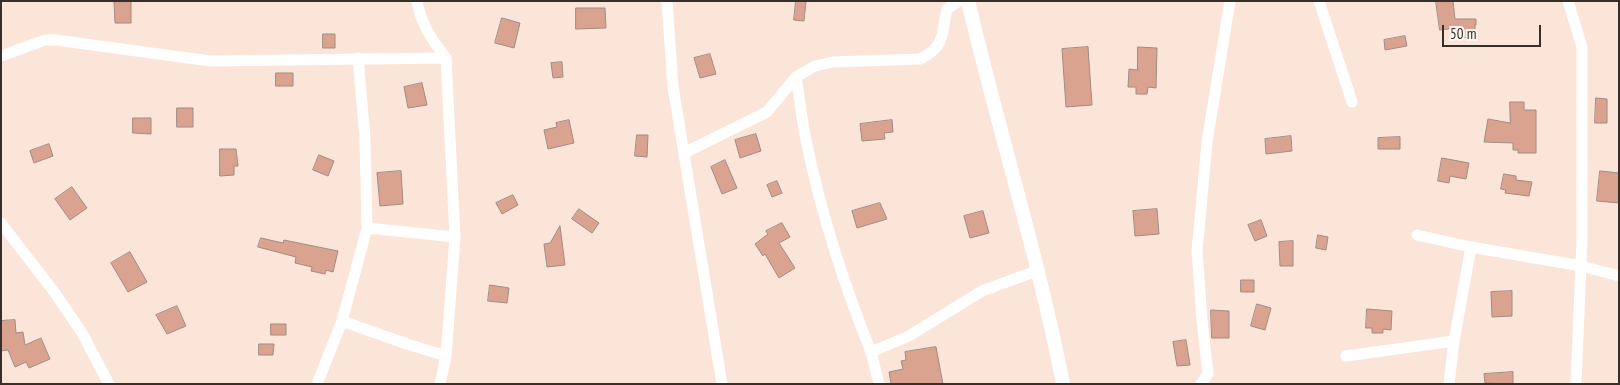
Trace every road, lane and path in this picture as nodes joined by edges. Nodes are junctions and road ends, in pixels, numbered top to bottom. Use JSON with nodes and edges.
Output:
{"nodes":[{"id":1,"x":417,"y":1,"type":"edge"},
{"id":2,"x":667,"y":1,"type":"edge"},
{"id":3,"x":959,"y":1,"type":"edge"},
{"id":4,"x":968,"y":1,"type":"edge"},
{"id":5,"x":1230,"y":1,"type":"edge"},
{"id":6,"x":1319,"y":1,"type":"edge"},
{"id":7,"x":1568,"y":1,"type":"edge"},
{"id":8,"x":1,"y":56,"type":"edge"},
{"id":9,"x":358,"y":58,"type":"junction"},
{"id":10,"x":446,"y":58,"type":"junction"},
{"id":11,"x":796,"y":77,"type":"junction"},
{"id":12,"x":1352,"y":102,"type":"dead end"},
{"id":13,"x":684,"y":153,"type":"junction"},
{"id":14,"x":1,"y":223,"type":"edge"},
{"id":15,"x":367,"y":228,"type":"junction"},
{"id":16,"x":1418,"y":235,"type":"dead end"},
{"id":17,"x":455,"y":237,"type":"junction"},
{"id":18,"x":1471,"y":247,"type":"junction"},
{"id":19,"x":1581,"y":266,"type":"junction"},
{"id":20,"x":1039,"y":270,"type":"junction"},
{"id":21,"x":1619,"y":276,"type":"edge"},
{"id":22,"x":342,"y":322,"type":"junction"},
{"id":23,"x":1454,"y":341,"type":"junction"},
{"id":24,"x":871,"y":352,"type":"junction"},
{"id":25,"x":446,"y":356,"type":"junction"},
{"id":26,"x":1346,"y":356,"type":"dead end"},
{"id":27,"x":109,"y":384,"type":"edge"},
{"id":28,"x":318,"y":384,"type":"edge"},
{"id":29,"x":440,"y":384,"type":"edge"},
{"id":30,"x":722,"y":384,"type":"edge"},
{"id":31,"x":880,"y":384,"type":"edge"},
{"id":32,"x":1064,"y":384,"type":"edge"},
{"id":33,"x":1201,"y":384,"type":"edge"},
{"id":34,"x":1449,"y":384,"type":"edge"},
{"id":35,"x":1576,"y":384,"type":"edge"}],
"edges":[{"from":1,"to":10,"type":"street"},
{"from":2,"to":13,"type":"street"},
{"from":3,"to":11,"type":"street"},
{"from":4,"to":20,"type":"street"},
{"from":5,"to":33,"type":"street"},
{"from":6,"to":12,"type":"street"},
{"from":7,"to":19,"type":"street"},
{"from":8,"to":9,"type":"street"},
{"from":9,"to":10,"type":"street"},
{"from":9,"to":15,"type":"street"},
{"from":10,"to":17,"type":"street"},
{"from":11,"to":13,"type":"street"},
{"from":11,"to":24,"type":"street"},
{"from":13,"to":30,"type":"street"},
{"from":14,"to":27,"type":"street"},
{"from":15,"to":17,"type":"street"},
{"from":15,"to":22,"type":"street"},
{"from":16,"to":18,"type":"street"},
{"from":17,"to":25,"type":"street"},
{"from":18,"to":19,"type":"street"},
{"from":18,"to":23,"type":"street"},
{"from":19,"to":21,"type":"street"},
{"from":19,"to":35,"type":"street"},
{"from":20,"to":24,"type":"street"},
{"from":20,"to":32,"type":"street"},
{"from":22,"to":25,"type":"street"},
{"from":22,"to":28,"type":"street"},
{"from":23,"to":26,"type":"street"},
{"from":23,"to":34,"type":"street"},
{"from":24,"to":31,"type":"street"},
{"from":25,"to":29,"type":"street"}]}
